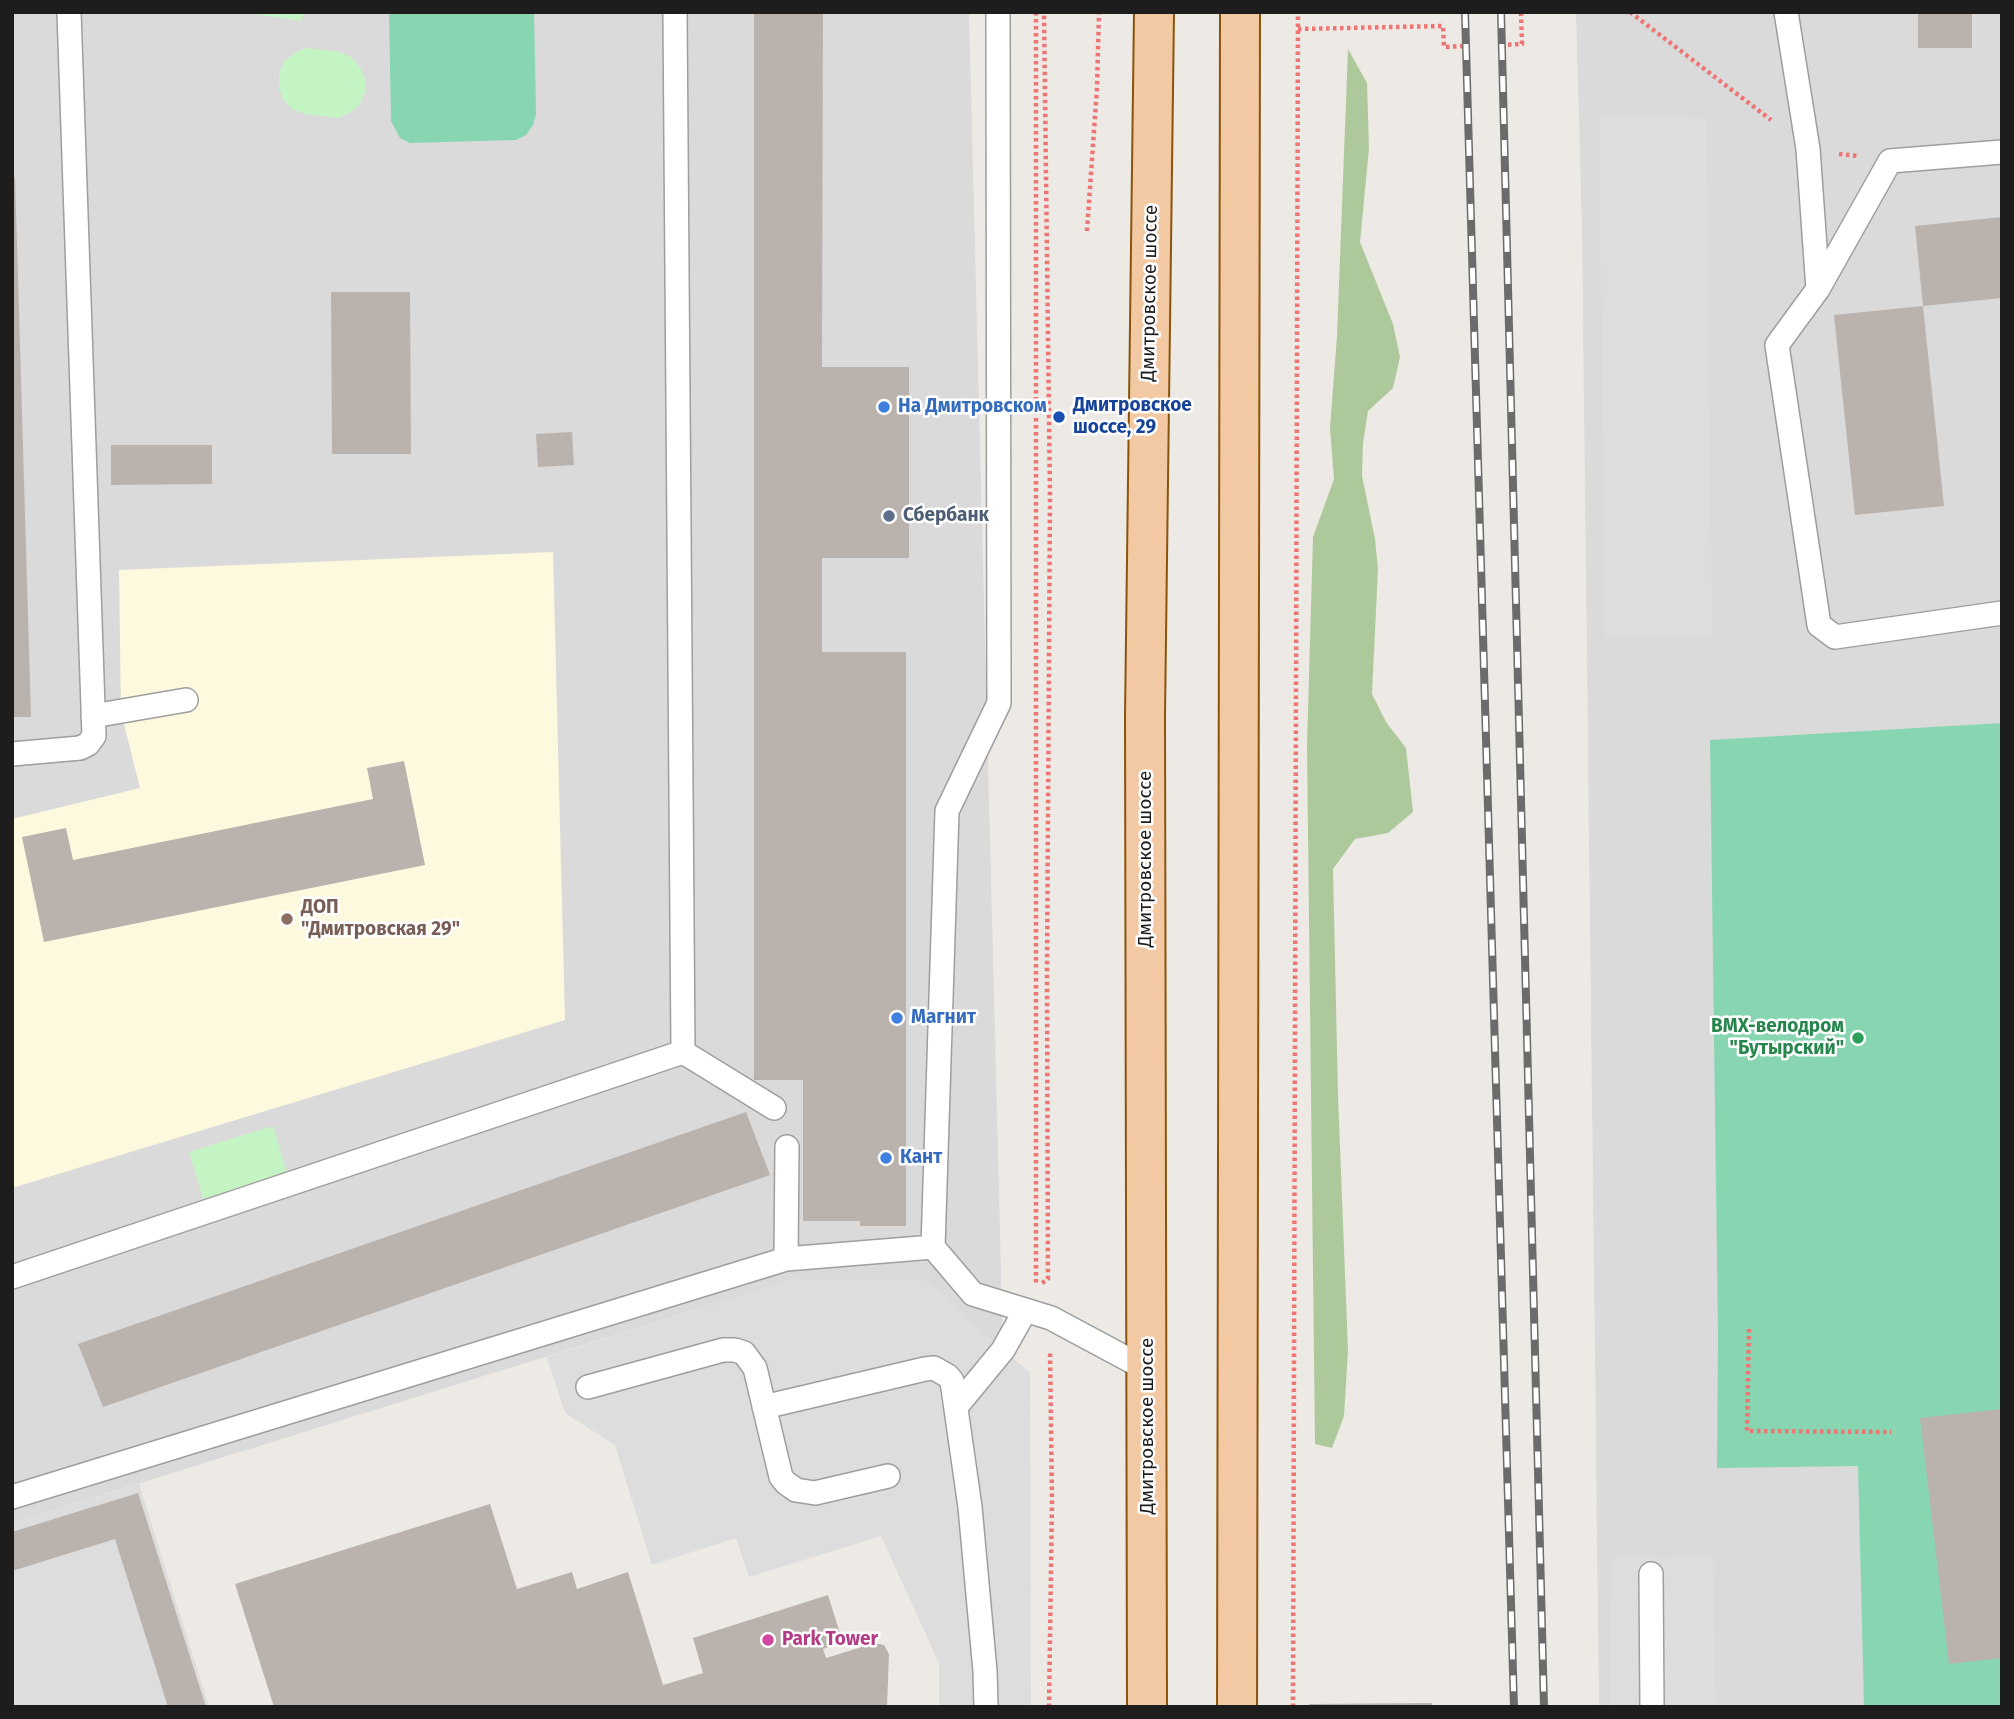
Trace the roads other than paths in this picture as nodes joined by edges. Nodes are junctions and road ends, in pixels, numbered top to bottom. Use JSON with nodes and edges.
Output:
{"nodes":[{"id":1,"x":69,"y":12,"type":"edge"},
{"id":2,"x":675,"y":12,"type":"edge"},
{"id":3,"x":998,"y":12,"type":"edge"},
{"id":4,"x":1154,"y":12,"type":"edge"},
{"id":5,"x":1240,"y":12,"type":"edge"},
{"id":6,"x":1786,"y":12,"type":"edge"},
{"id":7,"x":2002,"y":152,"type":"edge"},
{"id":8,"x":1818,"y":289,"type":"junction"},
{"id":9,"x":2002,"y":612,"type":"edge"},
{"id":10,"x":186,"y":700,"type":"dead end"},
{"id":11,"x":93,"y":716,"type":"junction"},
{"id":12,"x":12,"y":754,"type":"edge"},
{"id":13,"x":683,"y":1052,"type":"junction"},
{"id":14,"x":774,"y":1108,"type":"dead end"},
{"id":15,"x":787,"y":1147,"type":"dead end"},
{"id":16,"x":933,"y":1247,"type":"junction"},
{"id":17,"x":786,"y":1259,"type":"junction"},
{"id":18,"x":12,"y":1277,"type":"edge"},
{"id":19,"x":1025,"y":1311,"type":"junction"},
{"id":20,"x":1148,"y":1370,"type":"junction"},
{"id":21,"x":588,"y":1387,"type":"dead end"},
{"id":22,"x":764,"y":1407,"type":"junction"},
{"id":23,"x":956,"y":1407,"type":"junction"},
{"id":24,"x":888,"y":1476,"type":"dead end"},
{"id":25,"x":12,"y":1497,"type":"edge"},
{"id":26,"x":1651,"y":1574,"type":"dead end"},
{"id":27,"x":986,"y":1707,"type":"edge"},
{"id":28,"x":1147,"y":1707,"type":"edge"},
{"id":29,"x":1237,"y":1707,"type":"edge"},
{"id":30,"x":1652,"y":1707,"type":"edge"}],
"edges":[{"from":1,"to":11,"type":"lane"},
{"from":2,"to":13,"type":"lane"},
{"from":3,"to":16,"type":"lane"},
{"from":4,"to":20,"type":"main road","name":"Дмитровское шоссе"},
{"from":5,"to":29,"type":"main road"},
{"from":6,"to":8,"type":"lane"},
{"from":7,"to":8,"type":"lane"},
{"from":8,"to":9,"type":"lane"},
{"from":10,"to":11,"type":"lane"},
{"from":11,"to":12,"type":"lane"},
{"from":13,"to":14,"type":"lane"},
{"from":13,"to":18,"type":"lane"},
{"from":15,"to":17,"type":"lane"},
{"from":16,"to":17,"type":"lane"},
{"from":16,"to":19,"type":"lane"},
{"from":17,"to":25,"type":"lane"},
{"from":19,"to":20,"type":"lane"},
{"from":19,"to":23,"type":"lane"},
{"from":20,"to":28,"type":"main road","name":"Дмитровское шоссе"},
{"from":21,"to":22,"type":"lane"},
{"from":22,"to":23,"type":"lane"},
{"from":22,"to":24,"type":"lane"},
{"from":23,"to":27,"type":"lane"},
{"from":26,"to":30,"type":"lane"}]}
